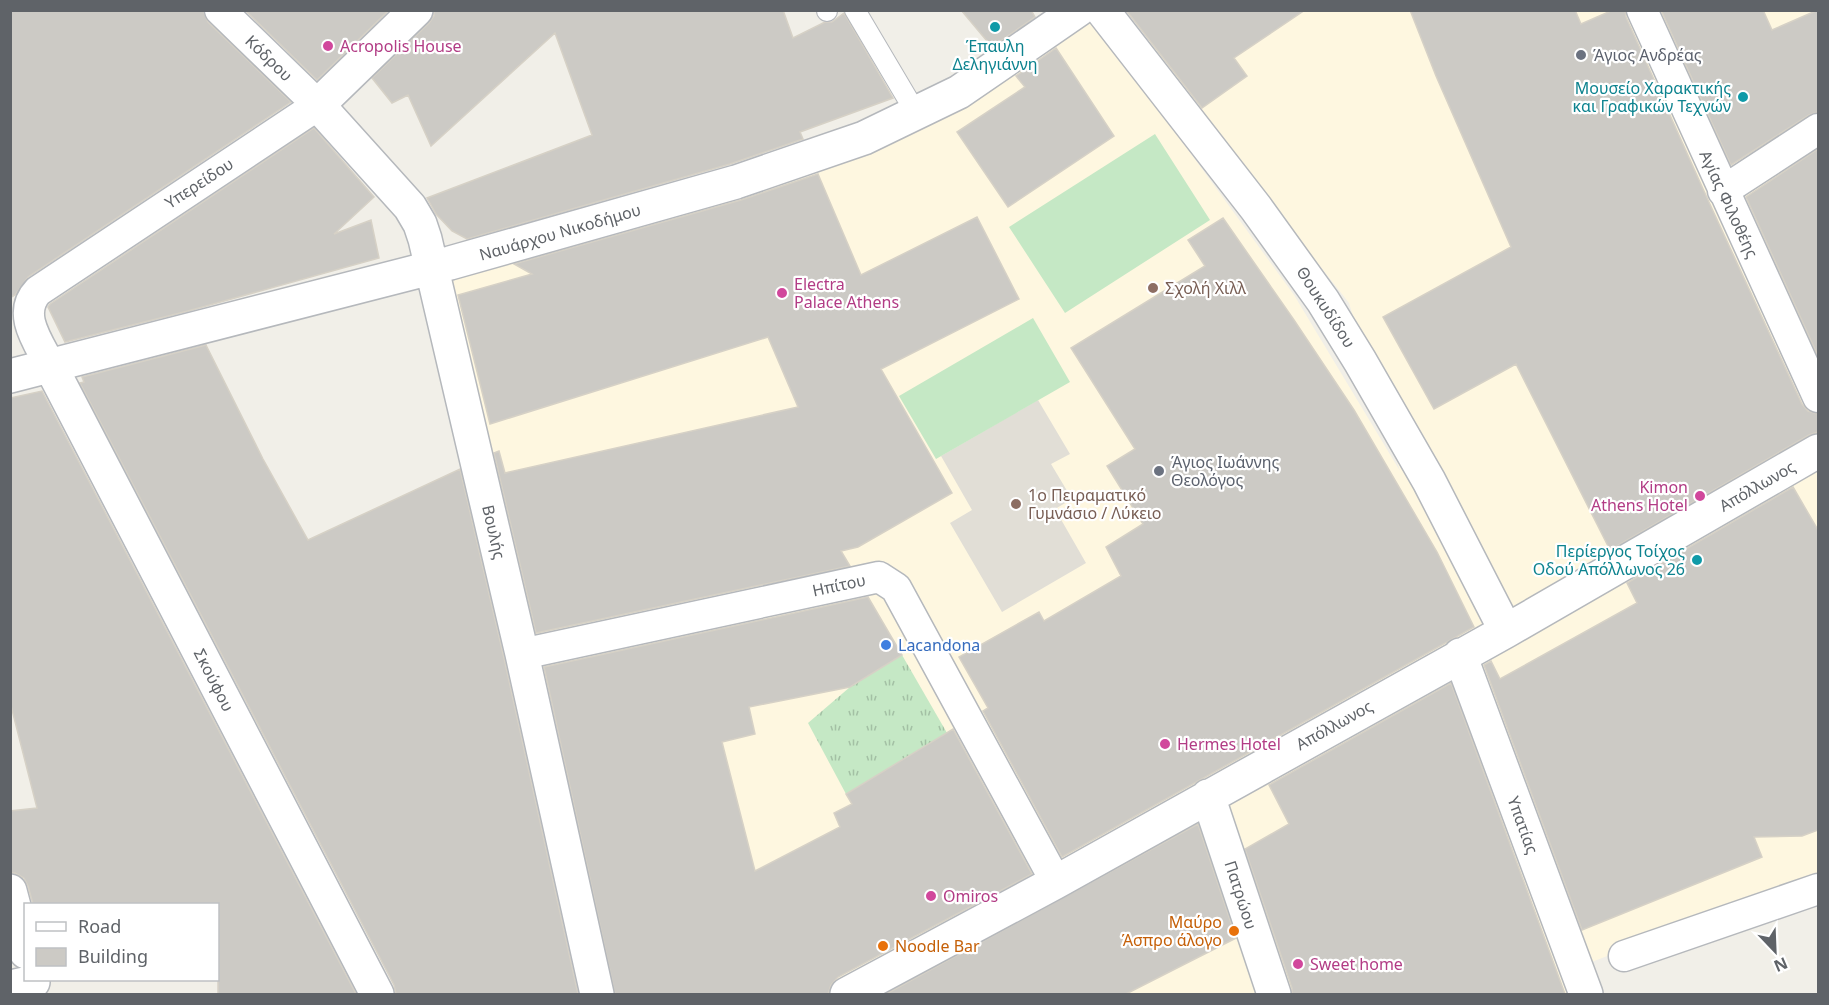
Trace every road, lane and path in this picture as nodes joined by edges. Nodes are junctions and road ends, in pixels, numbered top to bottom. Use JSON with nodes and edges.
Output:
{"nodes":[{"id":1,"x":219,"y":10,"type":"edge"},
{"id":2,"x":416,"y":10,"type":"edge"},
{"id":3,"x":855,"y":10,"type":"edge"},
{"id":4,"x":1078,"y":10,"type":"edge"},
{"id":5,"x":1102,"y":10,"type":"edge"},
{"id":6,"x":1642,"y":10,"type":"edge"},
{"id":7,"x":318,"y":105,"type":"junction"},
{"id":8,"x":916,"y":113,"type":"junction"},
{"id":9,"x":1818,"y":129,"type":"edge"},
{"id":10,"x":1723,"y":191,"type":"junction"},
{"id":11,"x":432,"y":267,"type":"junction"},
{"id":12,"x":51,"y":367,"type":"junction"},
{"id":13,"x":10,"y":376,"type":"edge"},
{"id":14,"x":1818,"y":397,"type":"edge"},
{"id":15,"x":1818,"y":451,"type":"edge"},
{"id":16,"x":1506,"y":631,"type":"junction"},
{"id":17,"x":522,"y":654,"type":"junction"},
{"id":18,"x":1460,"y":656,"type":"junction"},
{"id":19,"x":1208,"y":796,"type":"junction"},
{"id":20,"x":1056,"y":882,"type":"junction"},
{"id":21,"x":1818,"y":889,"type":"edge"},
{"id":22,"x":10,"y":891,"type":"edge"},
{"id":23,"x":1624,"y":956,"type":"dead end"},
{"id":24,"x":24,"y":963,"type":"edge"},
{"id":25,"x":377,"y":994,"type":"edge"},
{"id":26,"x":597,"y":994,"type":"edge"},
{"id":27,"x":852,"y":994,"type":"edge"},
{"id":28,"x":1274,"y":994,"type":"edge"},
{"id":29,"x":1586,"y":994,"type":"edge"}],
"edges":[{"from":1,"to":7,"type":"street","name":"Κόδρου"},
{"from":2,"to":7,"type":"street","name":"Υπερείδου"},
{"from":3,"to":8,"type":"lane"},
{"from":4,"to":8,"type":"street","name":"Ναυάρχου Νικοδήμου"},
{"from":5,"to":16,"type":"street","name":"Θουκυδίδου"},
{"from":6,"to":10,"type":"street","name":"Αγίας Φιλοθέης"},
{"from":7,"to":11,"type":"street","name":"Βουλής"},
{"from":7,"to":12,"type":"street","name":"Υπερείδου"},
{"from":8,"to":11,"type":"street","name":"Ναυάρχου Νικοδήμου"},
{"from":9,"to":10,"type":"street"},
{"from":10,"to":14,"type":"street","name":"Αγίας Φιλοθέης"},
{"from":11,"to":12,"type":"street","name":"Ναυάρχου Νικοδήμου"},
{"from":11,"to":17,"type":"street","name":"Βουλής"},
{"from":12,"to":13,"type":"street","name":"Ναυάρχου Νικοδήμου"},
{"from":12,"to":25,"type":"street","name":"Σκούφου"},
{"from":15,"to":16,"type":"street","name":"Απόλλωνος"},
{"from":16,"to":18,"type":"street","name":"Απόλλωνος"},
{"from":17,"to":20,"type":"street","name":"Ηπίτου"},
{"from":17,"to":26,"type":"street","name":"Βουλής"},
{"from":18,"to":19,"type":"street","name":"Απόλλωνος"},
{"from":18,"to":29,"type":"street","name":"Υπατίας"},
{"from":19,"to":20,"type":"street","name":"Απόλλωνος"},
{"from":19,"to":28,"type":"street","name":"Πατρώου"},
{"from":20,"to":27,"type":"street","name":"Απόλλωνος"},
{"from":21,"to":23,"type":"street"},
{"from":22,"to":24,"type":"street"}]}
